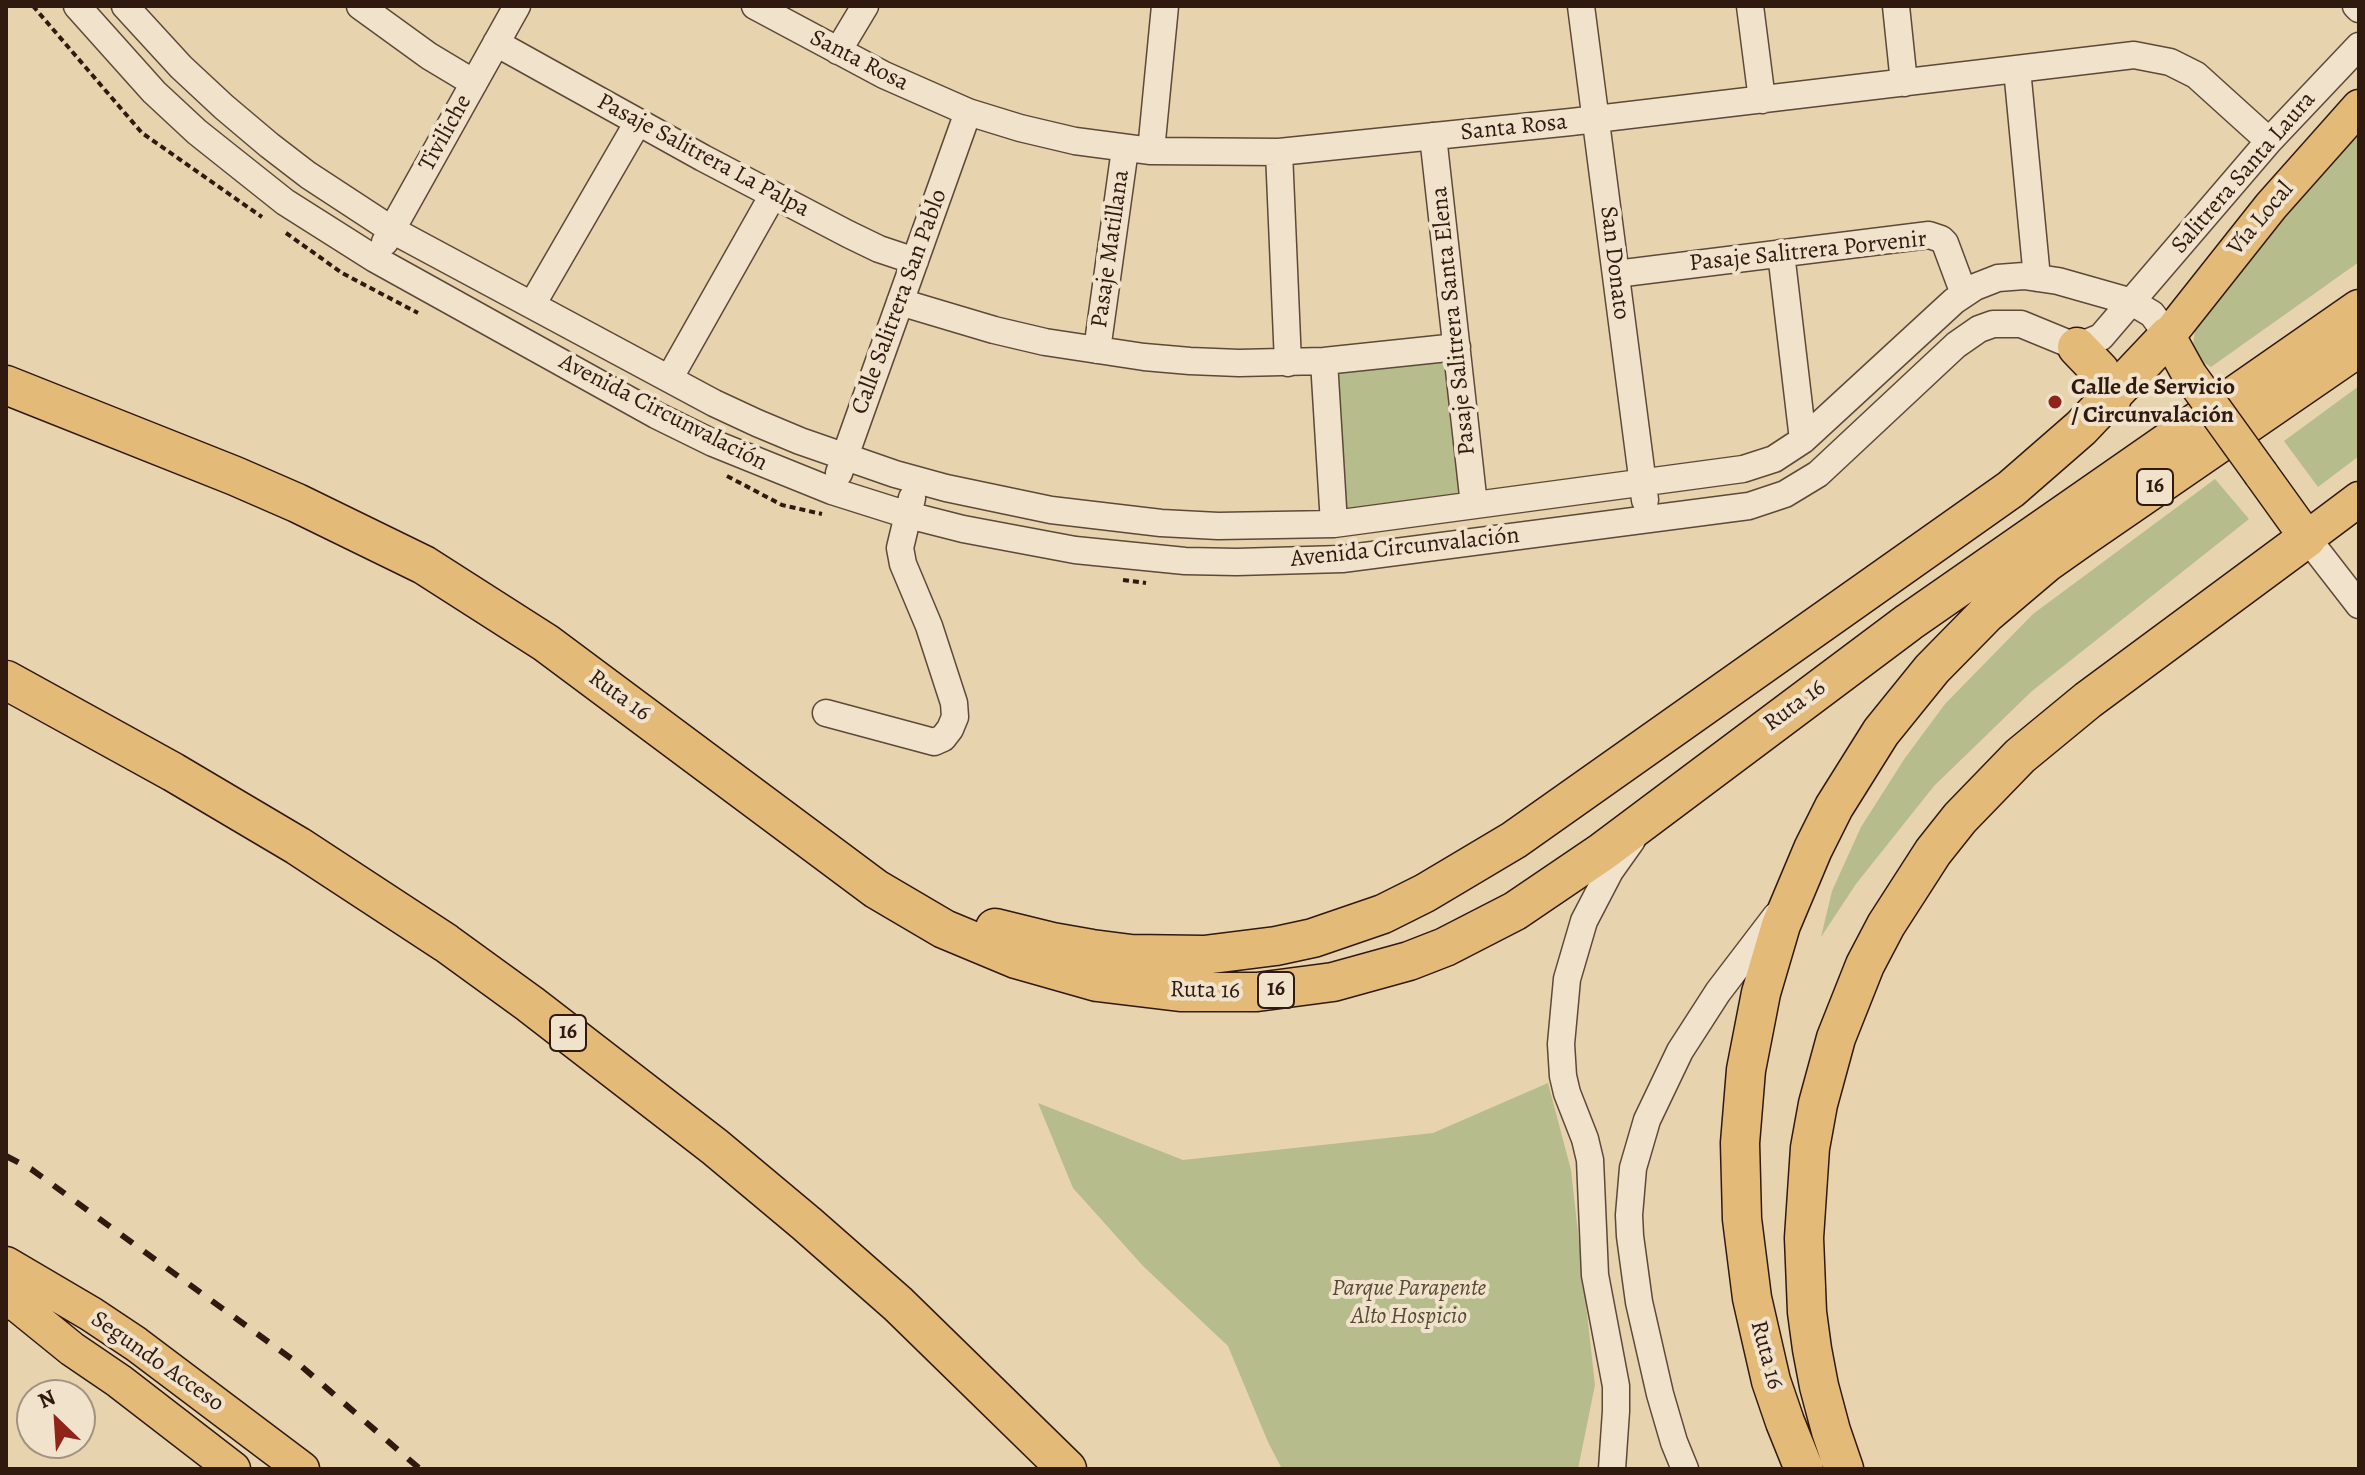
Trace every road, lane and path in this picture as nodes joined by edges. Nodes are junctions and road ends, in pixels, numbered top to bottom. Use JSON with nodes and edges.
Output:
{"nodes":[{"id":1,"x":33,"y":6,"type":"edge"},
{"id":2,"x":77,"y":6,"type":"edge"},
{"id":3,"x":125,"y":6,"type":"edge"},
{"id":4,"x":360,"y":6,"type":"edge"},
{"id":5,"x":517,"y":6,"type":"edge"},
{"id":6,"x":755,"y":6,"type":"edge"},
{"id":7,"x":865,"y":6,"type":"edge"},
{"id":8,"x":1165,"y":6,"type":"edge"},
{"id":9,"x":1581,"y":6,"type":"edge"},
{"id":10,"x":1750,"y":6,"type":"edge"},
{"id":11,"x":1896,"y":6,"type":"edge"},
{"id":12,"x":496,"y":43,"type":"junction"},
{"id":13,"x":2359,"y":46,"type":"edge"},
{"id":14,"x":838,"y":51,"type":"junction"},
{"id":15,"x":2017,"y":69,"type":"junction"},
{"id":16,"x":474,"y":83,"type":"junction"},
{"id":17,"x":1904,"y":83,"type":"junction"},
{"id":18,"x":1762,"y":100,"type":"junction"},
{"id":19,"x":2359,"y":107,"type":"edge"},
{"id":20,"x":968,"y":112,"type":"junction"},
{"id":21,"x":1596,"y":119,"type":"junction"},
{"id":22,"x":638,"y":122,"type":"junction"},
{"id":23,"x":1433,"y":136,"type":"junction"},
{"id":24,"x":2269,"y":141,"type":"junction"},
{"id":25,"x":1125,"y":149,"type":"junction"},
{"id":26,"x":1151,"y":151,"type":"junction"},
{"id":27,"x":1279,"y":152,"type":"junction"},
{"id":28,"x":773,"y":195,"type":"junction"},
{"id":29,"x":267,"y":220,"type":"dead end"},
{"id":30,"x":280,"y":229,"type":"dead end"},
{"id":31,"x":392,"y":230,"type":"junction"},
{"id":32,"x":1781,"y":253,"type":"junction"},
{"id":33,"x":375,"y":259,"type":"junction"},
{"id":34,"x":915,"y":261,"type":"junction"},
{"id":35,"x":1616,"y":274,"type":"junction"},
{"id":36,"x":2037,"y":278,"type":"junction"},
{"id":37,"x":1964,"y":294,"type":"junction"},
{"id":38,"x":900,"y":302,"type":"junction"},
{"id":39,"x":2132,"y":302,"type":"junction"},
{"id":40,"x":532,"y":305,"type":"junction"},
{"id":41,"x":2359,"y":309,"type":"edge"},
{"id":42,"x":425,"y":316,"type":"dead end"},
{"id":43,"x":2168,"y":336,"type":"junction"},
{"id":44,"x":1457,"y":347,"type":"junction"},
{"id":45,"x":2077,"y":347,"type":"junction"},
{"id":46,"x":2359,"y":347,"type":"edge"},
{"id":47,"x":1097,"y":350,"type":"junction"},
{"id":48,"x":1324,"y":361,"type":"junction"},
{"id":49,"x":1288,"y":363,"type":"junction"},
{"id":50,"x":669,"y":379,"type":"junction"},
{"id":51,"x":6,"y":385,"type":"edge"},
{"id":52,"x":2112,"y":398,"type":"junction"},
{"id":53,"x":1803,"y":440,"type":"junction"},
{"id":54,"x":844,"y":457,"type":"junction"},
{"id":55,"x":727,"y":476,"type":"dead end"},
{"id":56,"x":917,"y":480,"type":"junction"},
{"id":57,"x":1643,"y":483,"type":"junction"},
{"id":58,"x":2359,"y":499,"type":"edge"},
{"id":59,"x":830,"y":503,"type":"junction"},
{"id":60,"x":1474,"y":505,"type":"junction"},
{"id":61,"x":908,"y":515,"type":"junction"},
{"id":62,"x":1647,"y":519,"type":"junction"},
{"id":63,"x":1334,"y":524,"type":"junction"},
{"id":64,"x":2307,"y":538,"type":"junction"},
{"id":65,"x":1120,"y":580,"type":"dead end"},
{"id":66,"x":1151,"y":583,"type":"dead end"},
{"id":67,"x":2359,"y":605,"type":"edge"},
{"id":68,"x":6,"y":680,"type":"edge"},
{"id":69,"x":826,"y":713,"type":"dead end"},
{"id":70,"x":1682,"y":791,"type":"junction"},
{"id":71,"x":844,"y":866,"type":"junction"},
{"id":72,"x":1794,"y":892,"type":"junction"},
{"id":73,"x":6,"y":1264,"type":"edge"},
{"id":74,"x":6,"y":1299,"type":"edge"},
{"id":75,"x":233,"y":1469,"type":"edge"},
{"id":76,"x":302,"y":1469,"type":"edge"},
{"id":77,"x":1067,"y":1469,"type":"edge"},
{"id":78,"x":1612,"y":1469,"type":"edge"},
{"id":79,"x":1685,"y":1469,"type":"edge"},
{"id":80,"x":1804,"y":1469,"type":"edge"},
{"id":81,"x":1844,"y":1469,"type":"edge"}],
"edges":[{"from":1,"to":29,"type":"path"},
{"from":2,"to":33,"type":"street","name":"Avenida Circunvalación"},
{"from":3,"to":31,"type":"street","name":"Avenida Circunvalación"},
{"from":4,"to":16,"type":"street"},
{"from":5,"to":12,"type":"street","name":"Tiviliche"},
{"from":6,"to":14,"type":"street","name":"Santa Rosa"},
{"from":7,"to":14,"type":"street"},
{"from":8,"to":26,"type":"street","name":"Pasaje Matillana"},
{"from":9,"to":21,"type":"street","name":"San Donato"},
{"from":10,"to":18,"type":"street"},
{"from":11,"to":17,"type":"street"},
{"from":12,"to":16,"type":"street","name":"Tiviliche"},
{"from":12,"to":22,"type":"street","name":"Pasaje Salitrera La Palpa"},
{"from":13,"to":24,"type":"street","name":"Salitrera Santa Laura"},
{"from":14,"to":20,"type":"street","name":"Santa Rosa"},
{"from":15,"to":17,"type":"street","name":"Santa Rosa"},
{"from":15,"to":24,"type":"street","name":"Santa Rosa"},
{"from":15,"to":36,"type":"street"},
{"from":16,"to":31,"type":"street","name":"Tiviliche"},
{"from":17,"to":18,"type":"street","name":"Santa Rosa"},
{"from":18,"to":21,"type":"street","name":"Santa Rosa"},
{"from":19,"to":43,"type":"main road","name":"Vía Local"},
{"from":20,"to":25,"type":"street","name":"Santa Rosa"},
{"from":20,"to":34,"type":"street","name":"Calle Salitrera San Pablo"},
{"from":21,"to":23,"type":"street","name":"Santa Rosa"},
{"from":21,"to":35,"type":"street","name":"San Donato"},
{"from":22,"to":28,"type":"street","name":"Pasaje Salitrera La Palpa"},
{"from":22,"to":40,"type":"street"},
{"from":23,"to":27,"type":"street","name":"Santa Rosa"},
{"from":23,"to":44,"type":"street","name":"Pasaje Salitrera Santa Elena"},
{"from":24,"to":39,"type":"street","name":"Salitrera Santa Laura"},
{"from":25,"to":26,"type":"street","name":"Santa Rosa"},
{"from":25,"to":47,"type":"street","name":"Pasaje Matillana"},
{"from":26,"to":27,"type":"street","name":"Santa Rosa"},
{"from":27,"to":49,"type":"street"},
{"from":28,"to":34,"type":"street","name":"Pasaje Salitrera La Palpa"},
{"from":28,"to":50,"type":"street"},
{"from":30,"to":42,"type":"path"},
{"from":31,"to":33,"type":"street","name":"Tiviliche"},
{"from":31,"to":40,"type":"street","name":"Avenida Circunvalación"},
{"from":32,"to":35,"type":"street","name":"Pasaje Salitrera Porvenir"},
{"from":32,"to":37,"type":"street","name":"Pasaje Salitrera Porvenir"},
{"from":32,"to":53,"type":"street"},
{"from":33,"to":59,"type":"street","name":"Avenida Circunvalación"},
{"from":34,"to":38,"type":"street","name":"Calle Salitrera San Pablo"},
{"from":35,"to":57,"type":"street","name":"San Donato"},
{"from":36,"to":37,"type":"street","name":"Avenida Circunvalación"},
{"from":36,"to":39,"type":"street","name":"Avenida Circunvalación"},
{"from":37,"to":53,"type":"street","name":"Avenida Circunvalación"},
{"from":38,"to":47,"type":"street"},
{"from":38,"to":54,"type":"street","name":"Calle Salitrera San Pablo"},
{"from":39,"to":43,"type":"street","name":"Avenida Circunvalación"},
{"from":39,"to":45,"type":"street"},
{"from":40,"to":50,"type":"street","name":"Avenida Circunvalación"},
{"from":41,"to":70,"type":"highway","name":"Ruta 16","number":"16"},
{"from":43,"to":52,"type":"highway"},
{"from":43,"to":64,"type":"main road","bridge":true},
{"from":44,"to":48,"type":"street"},
{"from":44,"to":60,"type":"street","name":"Pasaje Salitrera Santa Elena"},
{"from":45,"to":52,"type":"highway"},
{"from":45,"to":62,"type":"street","name":"Avenida Circunvalación"},
{"from":46,"to":72,"type":"highway","name":"Ruta 16","number":"16"},
{"from":47,"to":49,"type":"street"},
{"from":48,"to":49,"type":"street"},
{"from":48,"to":63,"type":"street"},
{"from":50,"to":54,"type":"street","name":"Avenida Circunvalación"},
{"from":51,"to":71,"type":"highway","name":"Ruta 16","number":"16"},
{"from":52,"to":71,"type":"highway"},
{"from":53,"to":57,"type":"street","name":"Avenida Circunvalación"},
{"from":54,"to":56,"type":"street","name":"Avenida Circunvalación"},
{"from":54,"to":59,"type":"street","name":"Calle Salitrera San Pablo"},
{"from":55,"to":59,"type":"path"},
{"from":56,"to":61,"type":"street"},
{"from":56,"to":63,"type":"street","name":"Avenida Circunvalación"},
{"from":57,"to":60,"type":"street","name":"Avenida Circunvalación"},
{"from":57,"to":62,"type":"street","name":"San Donato"},
{"from":58,"to":64,"type":"main road"},
{"from":59,"to":61,"type":"street","name":"Avenida Circunvalación"},
{"from":60,"to":63,"type":"street","name":"Avenida Circunvalación"},
{"from":61,"to":62,"type":"street","name":"Avenida Circunvalación"},
{"from":61,"to":69,"type":"street"},
{"from":64,"to":67,"type":"street"},
{"from":64,"to":81,"type":"highway"},
{"from":65,"to":66,"type":"path"},
{"from":68,"to":77,"type":"highway","number":"16"},
{"from":70,"to":71,"type":"highway","name":"Ruta 16","number":"16"},
{"from":70,"to":78,"type":"street"},
{"from":72,"to":79,"type":"street"},
{"from":72,"to":80,"type":"highway","name":"Ruta 16","number":"16"},
{"from":73,"to":76,"type":"main road","name":"Segundo Acceso"},
{"from":74,"to":75,"type":"main road","name":"Segundo Acceso"}]}
